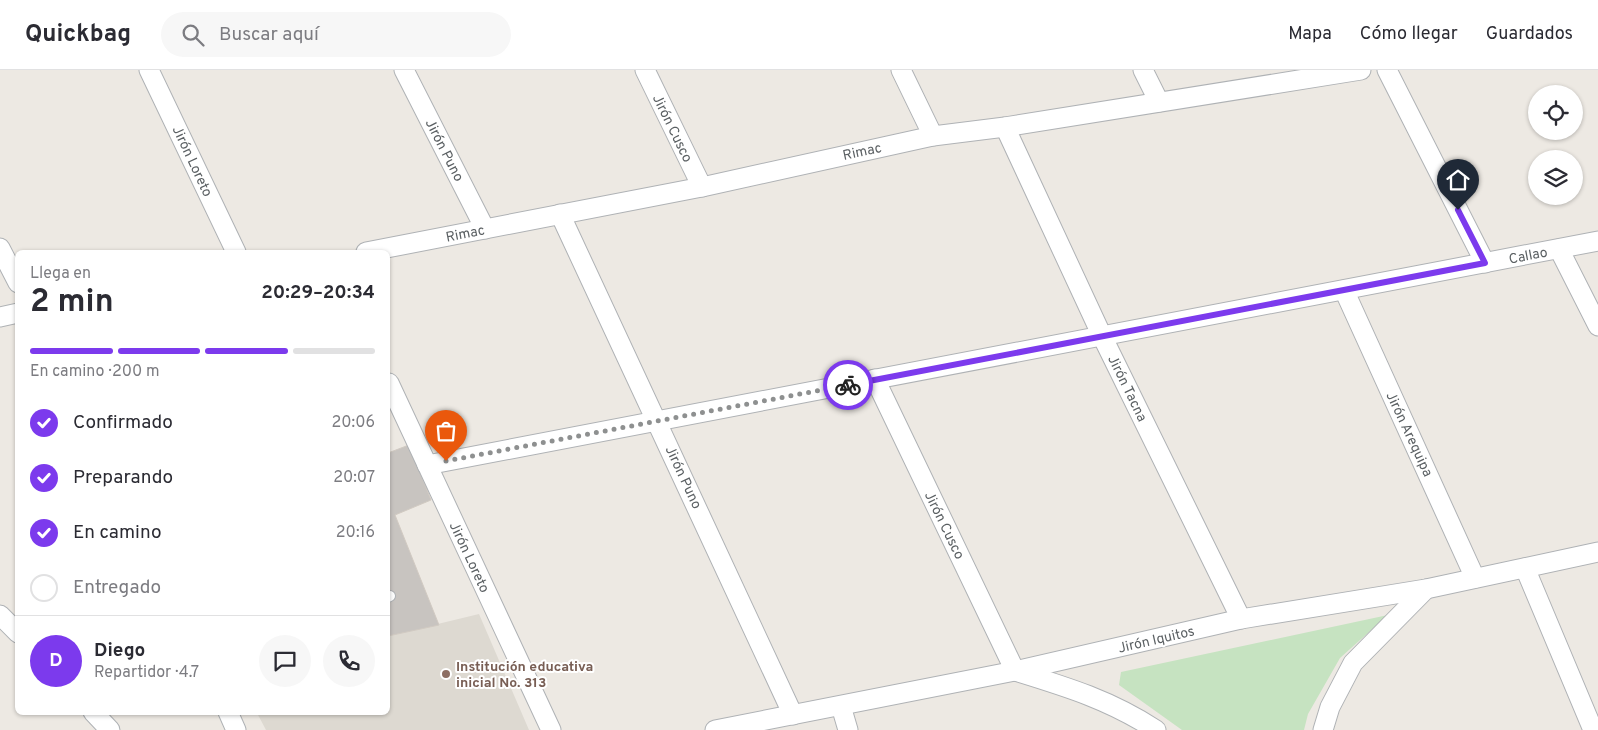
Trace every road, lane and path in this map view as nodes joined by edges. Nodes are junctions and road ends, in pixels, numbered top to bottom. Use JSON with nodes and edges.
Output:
{"nodes":[{"id":1,"x":149,"y":70,"type":"edge"},
{"id":2,"x":404,"y":70,"type":"edge"},
{"id":3,"x":645,"y":70,"type":"edge"},
{"id":4,"x":901,"y":70,"type":"edge"},
{"id":5,"x":1143,"y":70,"type":"edge"},
{"id":6,"x":1361,"y":70,"type":"edge"},
{"id":7,"x":1387,"y":70,"type":"edge"},
{"id":8,"x":1159,"y":102,"type":"junction"},
{"id":9,"x":1005,"y":128,"type":"junction"},
{"id":10,"x":933,"y":136,"type":"junction"},
{"id":11,"x":702,"y":187,"type":"junction"},
{"id":12,"x":560,"y":214,"type":"junction"},
{"id":13,"x":485,"y":230,"type":"junction"},
{"id":14,"x":1598,"y":242,"type":"edge"},
{"id":15,"x":0,"y":248,"type":"edge"},
{"id":16,"x":1559,"y":249,"type":"junction"},
{"id":17,"x":235,"y":250,"type":"edge"},
{"id":18,"x":377,"y":250,"type":"edge"},
{"id":19,"x":1485,"y":263,"type":"junction"},
{"id":20,"x":15,"y":277,"type":"edge"},
{"id":21,"x":1344,"y":290,"type":"junction"},
{"id":22,"x":15,"y":314,"type":"edge"},
{"id":23,"x":0,"y":317,"type":"edge"},
{"id":24,"x":1598,"y":326,"type":"edge"},
{"id":25,"x":1102,"y":336,"type":"junction"},
{"id":26,"x":875,"y":380,"type":"junction"},
{"id":27,"x":390,"y":385,"type":"edge"},
{"id":28,"x":658,"y":421,"type":"junction"},
{"id":29,"x":427,"y":465,"type":"junction"},
{"id":30,"x":1598,"y":552,"type":"edge"},
{"id":31,"x":1525,"y":568,"type":"junction"},
{"id":32,"x":1476,"y":578,"type":"junction"},
{"id":33,"x":1426,"y":589,"type":"junction"},
{"id":34,"x":0,"y":615,"type":"edge"},
{"id":35,"x":1241,"y":619,"type":"junction"},
{"id":36,"x":15,"y":631,"type":"edge"},
{"id":37,"x":1015,"y":671,"type":"junction"},
{"id":38,"x":841,"y":706,"type":"junction"},
{"id":39,"x":96,"y":715,"type":"edge"},
{"id":40,"x":229,"y":715,"type":"edge"},
{"id":41,"x":793,"y":715,"type":"junction"},
{"id":42,"x":110,"y":730,"type":"edge"},
{"id":43,"x":236,"y":730,"type":"edge"},
{"id":44,"x":552,"y":730,"type":"edge"},
{"id":45,"x":715,"y":730,"type":"edge"},
{"id":46,"x":848,"y":730,"type":"edge"},
{"id":47,"x":1156,"y":730,"type":"edge"},
{"id":48,"x":1323,"y":730,"type":"edge"},
{"id":49,"x":1593,"y":730,"type":"edge"}],
"edges":[{"from":1,"to":17,"type":"street","name":"Jirón Loreto"},
{"from":2,"to":13,"type":"street","name":"Jirón Puno"},
{"from":3,"to":11,"type":"street","name":"Jirón Cusco"},
{"from":4,"to":10,"type":"street"},
{"from":5,"to":8,"type":"street"},
{"from":6,"to":8,"type":"street","name":"Rimac"},
{"from":7,"to":19,"type":"street"},
{"from":8,"to":9,"type":"street","name":"Rimac"},
{"from":9,"to":10,"type":"street","name":"Rimac"},
{"from":9,"to":25,"type":"street","name":"Jirón Tacna"},
{"from":10,"to":11,"type":"street","name":"Rimac"},
{"from":11,"to":12,"type":"street","name":"Rimac"},
{"from":12,"to":13,"type":"street","name":"Rimac"},
{"from":12,"to":28,"type":"street","name":"Jirón Puno"},
{"from":13,"to":18,"type":"street","name":"Rimac"},
{"from":14,"to":16,"type":"street","name":"Callao"},
{"from":15,"to":20,"type":"street"},
{"from":16,"to":19,"type":"street","name":"Callao"},
{"from":16,"to":24,"type":"street"},
{"from":19,"to":21,"type":"street","name":"Callao"},
{"from":21,"to":25,"type":"street","name":"Callao"},
{"from":21,"to":32,"type":"street","name":"Jirón Arequipa"},
{"from":22,"to":23,"type":"street"},
{"from":25,"to":26,"type":"street","name":"Callao"},
{"from":25,"to":35,"type":"street","name":"Jirón Tacna"},
{"from":26,"to":28,"type":"street","name":"Callao"},
{"from":26,"to":37,"type":"street","name":"Jirón Cusco"},
{"from":27,"to":29,"type":"street","name":"Jirón Loreto"},
{"from":28,"to":29,"type":"street","name":"Callao"},
{"from":28,"to":41,"type":"street","name":"Jirón Puno"},
{"from":29,"to":44,"type":"street","name":"Jirón Loreto"},
{"from":30,"to":31,"type":"street","name":"Jirón Iquitos"},
{"from":31,"to":32,"type":"street","name":"Jirón Iquitos"},
{"from":31,"to":49,"type":"street"},
{"from":32,"to":33,"type":"street","name":"Jirón Iquitos"},
{"from":33,"to":35,"type":"street","name":"Jirón Iquitos"},
{"from":33,"to":48,"type":"street"},
{"from":34,"to":36,"type":"street"},
{"from":35,"to":37,"type":"street","name":"Jirón Iquitos"},
{"from":37,"to":38,"type":"street","name":"Jirón Iquitos"},
{"from":37,"to":47,"type":"street"},
{"from":38,"to":41,"type":"street","name":"Jirón Iquitos"},
{"from":38,"to":46,"type":"street"},
{"from":39,"to":42,"type":"street"},
{"from":40,"to":43,"type":"street"},
{"from":41,"to":45,"type":"street","name":"Jirón Iquitos"}]}
